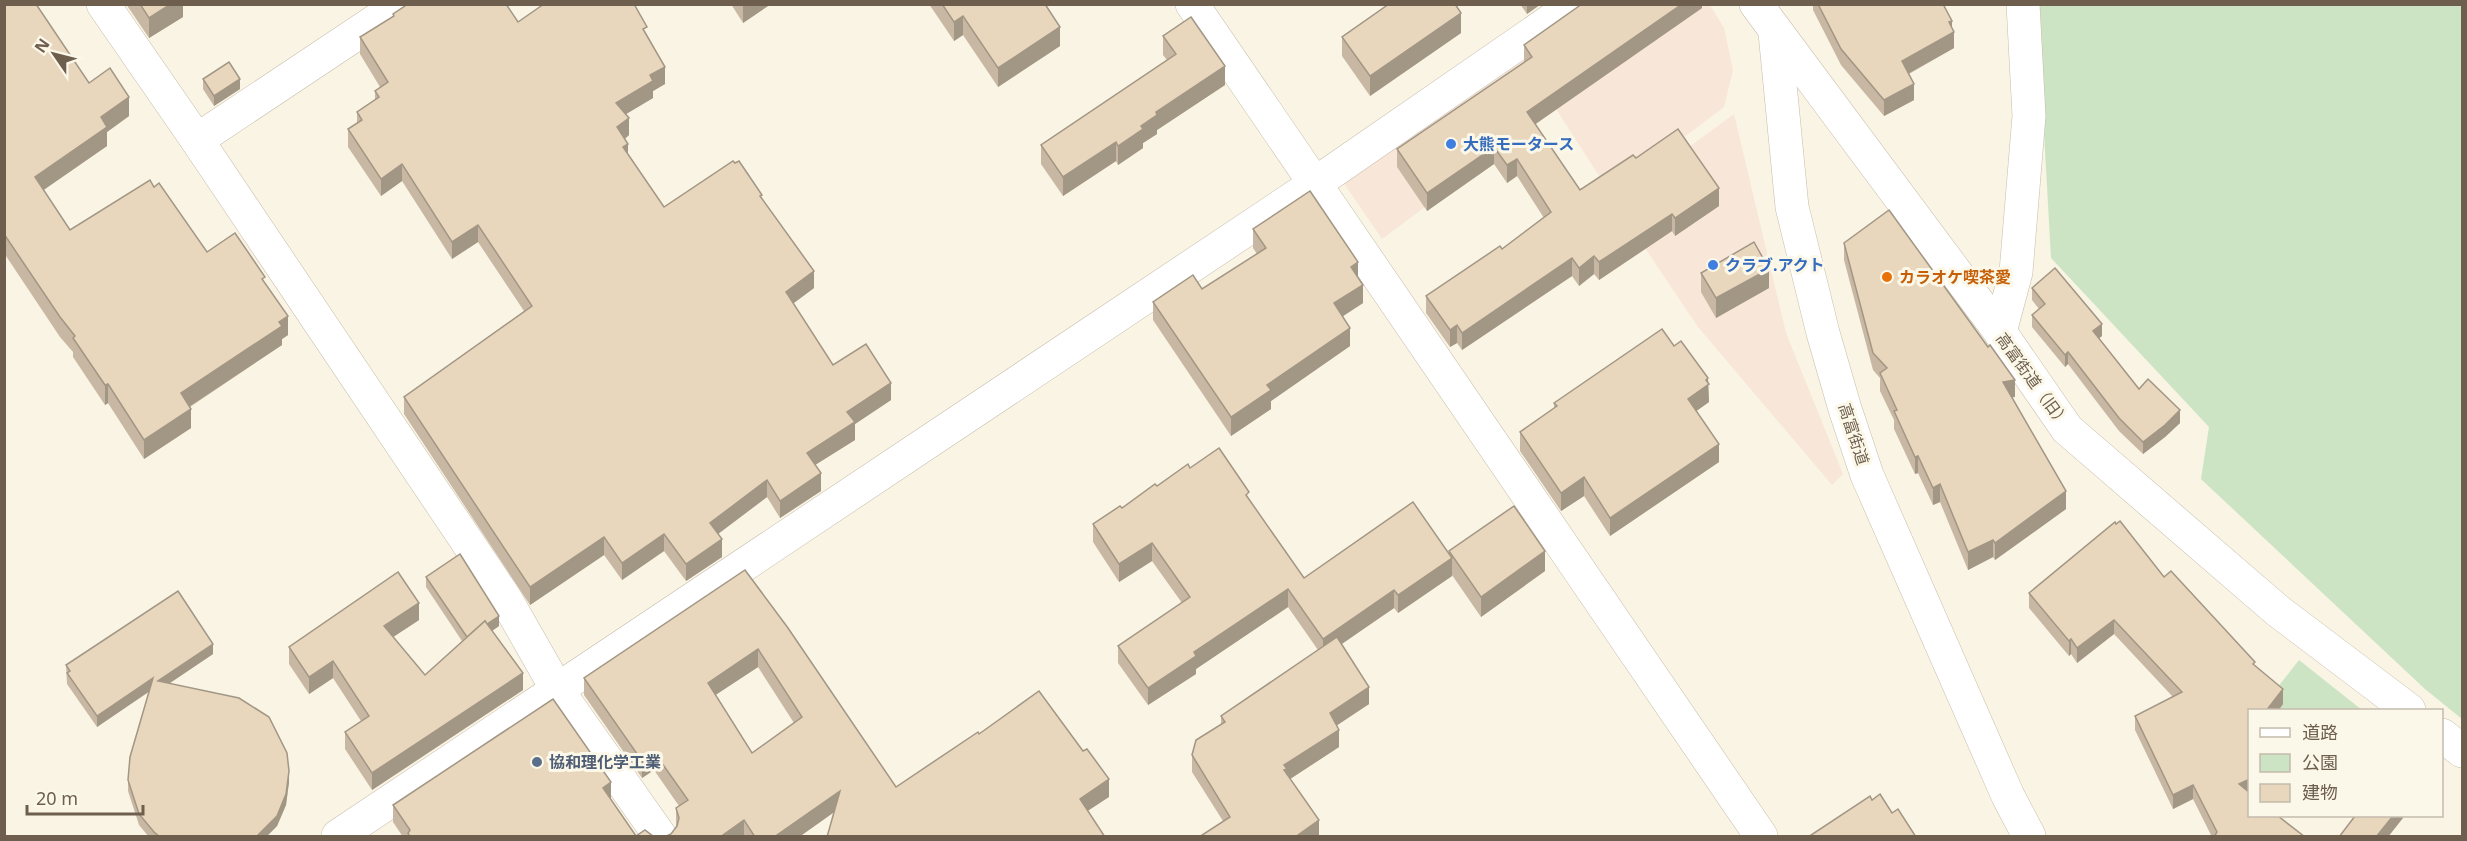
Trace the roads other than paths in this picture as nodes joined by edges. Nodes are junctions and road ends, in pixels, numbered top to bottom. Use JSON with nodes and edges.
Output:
{"nodes":[{"id":1,"x":103,"y":4,"type":"edge"},
{"id":2,"x":401,"y":4,"type":"edge"},
{"id":3,"x":1192,"y":4,"type":"edge"},
{"id":4,"x":1575,"y":4,"type":"edge"},
{"id":5,"x":1756,"y":4,"type":"edge"},
{"id":6,"x":2023,"y":4,"type":"edge"},
{"id":7,"x":1774,"y":18,"type":"edge"},
{"id":8,"x":198,"y":140,"type":"junction"},
{"id":9,"x":1313,"y":185,"type":"junction"},
{"id":10,"x":2000,"y":332,"type":"junction"},
{"id":11,"x":558,"y":691,"type":"junction"},
{"id":12,"x":2406,"y":709,"type":"edge"},
{"id":13,"x":2443,"y":736,"type":"edge"},
{"id":14,"x":2463,"y":752,"type":"edge"},
{"id":15,"x":338,"y":837,"type":"edge"},
{"id":16,"x":660,"y":837,"type":"edge"},
{"id":17,"x":1761,"y":837,"type":"edge"},
{"id":18,"x":2029,"y":837,"type":"edge"}],
"edges":[{"from":1,"to":8,"type":"street"},
{"from":2,"to":8,"type":"street"},
{"from":3,"to":9,"type":"street"},
{"from":4,"to":9,"type":"street"},
{"from":5,"to":7,"type":"street","name":"高富街道（旧）"},
{"from":6,"to":10,"type":"street"},
{"from":7,"to":10,"type":"street","name":"高富街道（旧）"},
{"from":7,"to":18,"type":"street","name":"高富街道"},
{"from":8,"to":11,"type":"street"},
{"from":9,"to":11,"type":"street"},
{"from":9,"to":17,"type":"street"},
{"from":10,"to":12,"type":"street","name":"高富街道（旧）"},
{"from":11,"to":15,"type":"street"},
{"from":11,"to":16,"type":"street"},
{"from":13,"to":14,"type":"street"}]}
